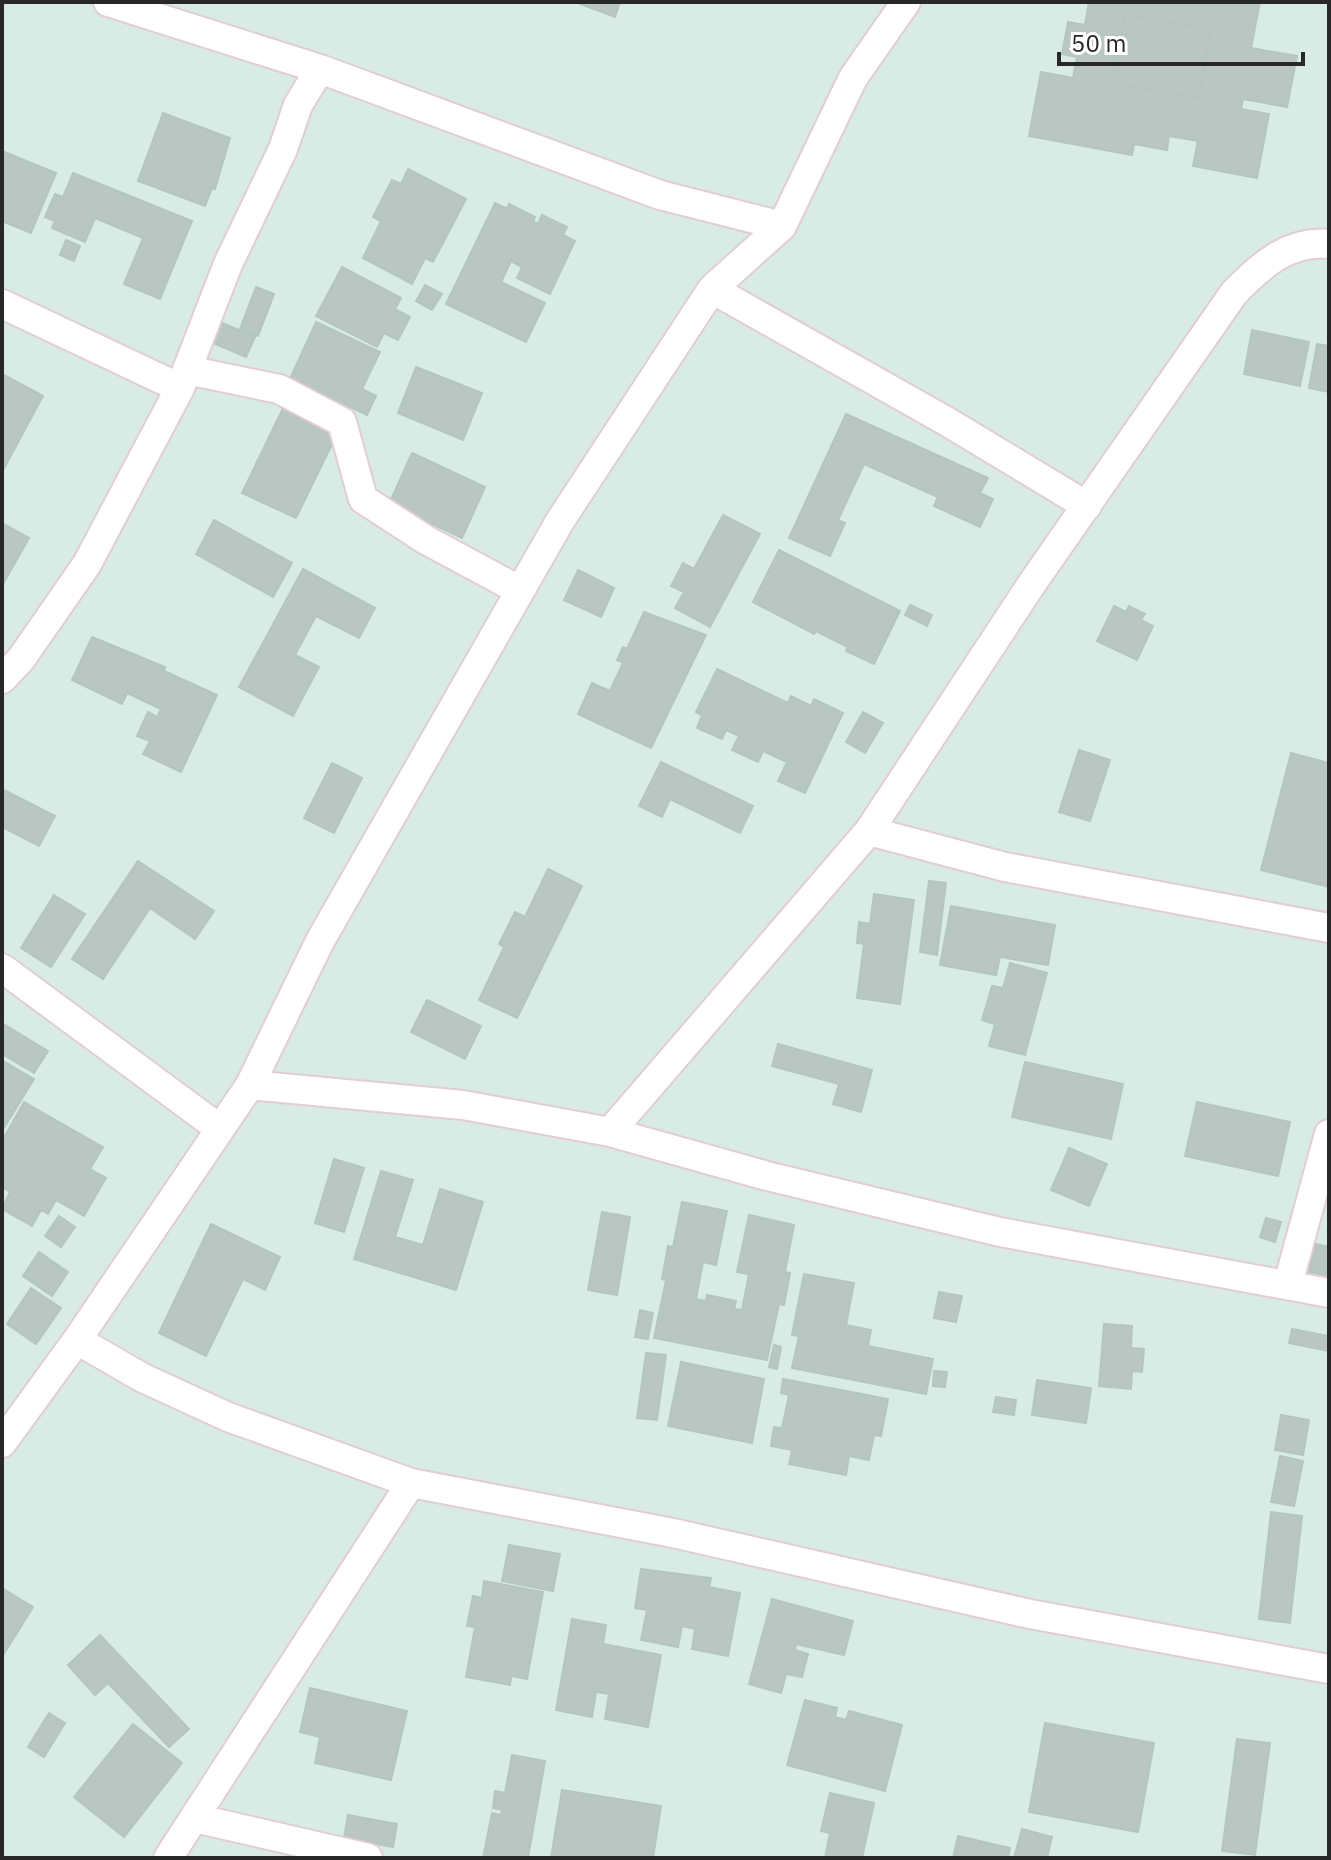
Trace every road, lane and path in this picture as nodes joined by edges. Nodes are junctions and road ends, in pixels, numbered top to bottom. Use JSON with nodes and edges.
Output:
{"nodes":[{"id":1,"x":108,"y":2,"type":"edge"},
{"id":2,"x":906,"y":2,"type":"edge"},
{"id":3,"x":320,"y":69,"type":"junction"},
{"id":4,"x":782,"y":226,"type":"junction"},
{"id":5,"x":1329,"y":244,"type":"edge"},
{"id":6,"x":712,"y":289,"type":"junction"},
{"id":7,"x":2,"y":304,"type":"edge"},
{"id":8,"x":184,"y":379,"type":"junction"},
{"id":9,"x":1087,"y":506,"type":"junction"},
{"id":10,"x":519,"y":590,"type":"junction"},
{"id":11,"x":2,"y":679,"type":"edge"},
{"id":12,"x":869,"y":831,"type":"junction"},
{"id":13,"x":1329,"y":928,"type":"edge"},
{"id":14,"x":2,"y":968,"type":"edge"},
{"id":15,"x":250,"y":1085,"type":"junction"},
{"id":16,"x":220,"y":1129,"type":"junction"},
{"id":17,"x":610,"y":1132,"type":"junction"},
{"id":18,"x":1329,"y":1134,"type":"edge"},
{"id":19,"x":1288,"y":1284,"type":"junction"},
{"id":20,"x":1329,"y":1293,"type":"edge"},
{"id":21,"x":77,"y":1340,"type":"junction"},
{"id":22,"x":2,"y":1443,"type":"edge"},
{"id":23,"x":411,"y":1483,"type":"junction"},
{"id":24,"x":1329,"y":1669,"type":"edge"},
{"id":25,"x":195,"y":1818,"type":"junction"},
{"id":26,"x":168,"y":1858,"type":"edge"},
{"id":27,"x":368,"y":1858,"type":"edge"}],
"edges":[{"from":1,"to":3,"type":"street"},
{"from":2,"to":4,"type":"street"},
{"from":3,"to":4,"type":"street"},
{"from":3,"to":8,"type":"street"},
{"from":4,"to":6,"type":"street"},
{"from":5,"to":9,"type":"street"},
{"from":6,"to":9,"type":"street"},
{"from":6,"to":10,"type":"street"},
{"from":7,"to":8,"type":"street"},
{"from":8,"to":10,"type":"street"},
{"from":8,"to":11,"type":"street"},
{"from":9,"to":12,"type":"street"},
{"from":10,"to":15,"type":"street"},
{"from":12,"to":13,"type":"street"},
{"from":12,"to":17,"type":"street"},
{"from":14,"to":16,"type":"street"},
{"from":15,"to":16,"type":"street"},
{"from":15,"to":17,"type":"street"},
{"from":16,"to":21,"type":"street"},
{"from":17,"to":19,"type":"street"},
{"from":18,"to":19,"type":"street"},
{"from":19,"to":20,"type":"street"},
{"from":21,"to":22,"type":"street"},
{"from":21,"to":23,"type":"street"},
{"from":23,"to":24,"type":"street"},
{"from":23,"to":25,"type":"street"},
{"from":25,"to":26,"type":"street"},
{"from":25,"to":27,"type":"street"}]}
